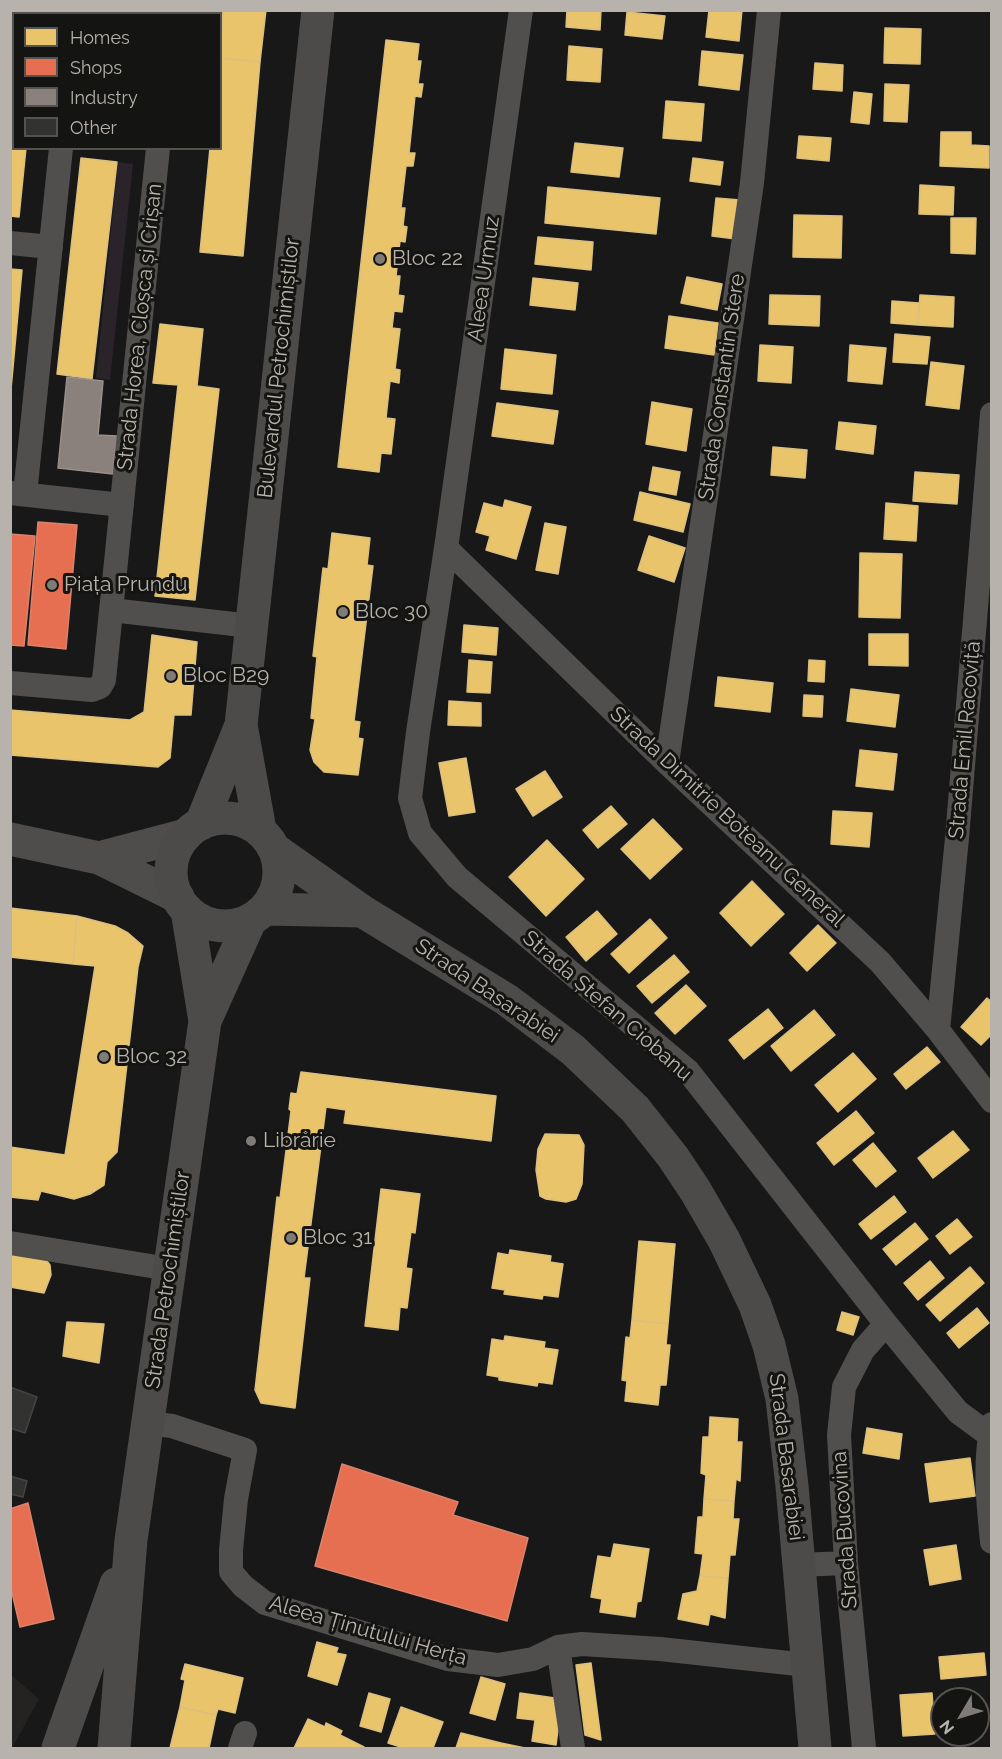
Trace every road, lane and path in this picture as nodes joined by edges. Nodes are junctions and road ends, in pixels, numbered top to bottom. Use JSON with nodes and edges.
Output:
{"nodes":[{"id":1,"x":318,"y":10,"type":"edge"},
{"id":2,"x":521,"y":10,"type":"edge"},
{"id":3,"x":769,"y":10,"type":"edge"},
{"id":4,"x":61,"y":150,"type":"edge"},
{"id":5,"x":158,"y":150,"type":"edge"},
{"id":6,"x":10,"y":243,"type":"edge"},
{"id":7,"x":51,"y":247,"type":"junction"},
{"id":8,"x":992,"y":414,"type":"edge"},
{"id":9,"x":18,"y":494,"type":"edge"},
{"id":10,"x":122,"y":505,"type":"junction"},
{"id":11,"x":446,"y":548,"type":"junction"},
{"id":12,"x":111,"y":610,"type":"junction"},
{"id":13,"x":251,"y":626,"type":"junction"},
{"id":14,"x":10,"y":683,"type":"edge"},
{"id":15,"x":241,"y":725,"type":"junction"},
{"id":16,"x":667,"y":763,"type":"junction"},
{"id":17,"x":193,"y":829,"type":"junction"},
{"id":18,"x":10,"y":839,"type":"edge"},
{"id":19,"x":267,"y":839,"type":"junction"},
{"id":20,"x":99,"y":858,"type":"junction"},
{"id":21,"x":182,"y":904,"type":"junction"},
{"id":22,"x":362,"y":911,"type":"junction"},
{"id":23,"x":257,"y":915,"type":"junction"},
{"id":24,"x":205,"y":1021,"type":"junction"},
{"id":25,"x":938,"y":1030,"type":"junction"},
{"id":26,"x":992,"y":1101,"type":"edge"},
{"id":27,"x":10,"y":1244,"type":"edge"},
{"id":28,"x":169,"y":1269,"type":"junction"},
{"id":29,"x":886,"y":1324,"type":"junction"},
{"id":30,"x":148,"y":1423,"type":"junction"},
{"id":31,"x":991,"y":1432,"type":"edge"},
{"id":32,"x":131,"y":1540,"type":"junction"},
{"id":33,"x":992,"y":1542,"type":"edge"},
{"id":34,"x":846,"y":1563,"type":"junction"},
{"id":35,"x":799,"y":1565,"type":"junction"},
{"id":36,"x":558,"y":1647,"type":"junction"},
{"id":37,"x":807,"y":1665,"type":"junction"},
{"id":38,"x":58,"y":1749,"type":"edge"},
{"id":39,"x":71,"y":1749,"type":"edge"},
{"id":40,"x":87,"y":1749,"type":"edge"},
{"id":41,"x":114,"y":1749,"type":"edge"},
{"id":42,"x":573,"y":1749,"type":"edge"},
{"id":43,"x":815,"y":1749,"type":"edge"},
{"id":44,"x":864,"y":1749,"type":"edge"}],
"edges":[{"from":1,"to":13,"type":"main road","name":"Bulevardul Petrochimiștilor"},
{"from":2,"to":11,"type":"street","name":"Aleea Urmuz"},
{"from":3,"to":16,"type":"street","name":"Strada Constantin Stere"},
{"from":4,"to":7,"type":"street"},
{"from":5,"to":10,"type":"street","name":"Strada Horea, Cloșca și Crișan"},
{"from":6,"to":7,"type":"street"},
{"from":7,"to":9,"type":"street"},
{"from":8,"to":25,"type":"street","name":"Strada Emil Racoviță"},
{"from":9,"to":10,"type":"street"},
{"from":10,"to":12,"type":"street","name":"Strada Horea, Cloșca și Crișan"},
{"from":11,"to":16,"type":"street","name":"Strada Dimitrie Boteanu General"},
{"from":11,"to":29,"type":"street","name":"Strada Ștefan Ciobanu"},
{"from":12,"to":13,"type":"street"},
{"from":12,"to":14,"type":"street","name":"Strada Horea, Cloșca și Crișan"},
{"from":13,"to":15,"type":"main road","name":"Bulevardul Petrochimiștilor"},
{"from":15,"to":17,"type":"main road","name":"Bulevardul Petrochimiștilor"},
{"from":15,"to":19,"type":"main road","name":"Bulevardul Petrochimiștilor"},
{"from":16,"to":25,"type":"street","name":"Strada Dimitrie Boteanu General"},
{"from":17,"to":19,"type":"main road"},
{"from":17,"to":20,"type":"street"},
{"from":17,"to":21,"type":"main road"},
{"from":18,"to":20,"type":"street"},
{"from":19,"to":22,"type":"main road","name":"Strada Basarabiei"},
{"from":19,"to":23,"type":"main road"},
{"from":20,"to":21,"type":"street"},
{"from":21,"to":23,"type":"main road"},
{"from":21,"to":24,"type":"main road","name":"Strada Petrochimiștilor"},
{"from":22,"to":23,"type":"main road"},
{"from":22,"to":35,"type":"main road","name":"Strada Basarabiei"},
{"from":23,"to":24,"type":"main road","name":"Strada Petrochimiștilor"},
{"from":24,"to":28,"type":"main road","name":"Strada Petrochimiștilor"},
{"from":25,"to":26,"type":"street","name":"Strada Dimitrie Boteanu General"},
{"from":27,"to":28,"type":"street"},
{"from":28,"to":30,"type":"main road","name":"Strada Petrochimiștilor"},
{"from":29,"to":31,"type":"street","name":"Strada Ștefan Ciobanu"},
{"from":29,"to":34,"type":"street","name":"Strada Bucovina"},
{"from":30,"to":32,"type":"main road","name":"Strada Petrochimiștilor"},
{"from":30,"to":36,"type":"street","name":"Aleea Ținutului Herța"},
{"from":31,"to":33,"type":"street"},
{"from":32,"to":38,"type":"main road"},
{"from":32,"to":41,"type":"main road"},
{"from":34,"to":35,"type":"street"},
{"from":34,"to":44,"type":"street","name":"Strada Bucovina"},
{"from":35,"to":37,"type":"main road","name":"Strada Basarabiei"},
{"from":36,"to":37,"type":"street","name":"Aleea Ținutului Herța"},
{"from":36,"to":42,"type":"street"},
{"from":37,"to":43,"type":"main road","name":"Strada Basarabiei"},
{"from":39,"to":40,"type":"main road"}]}
